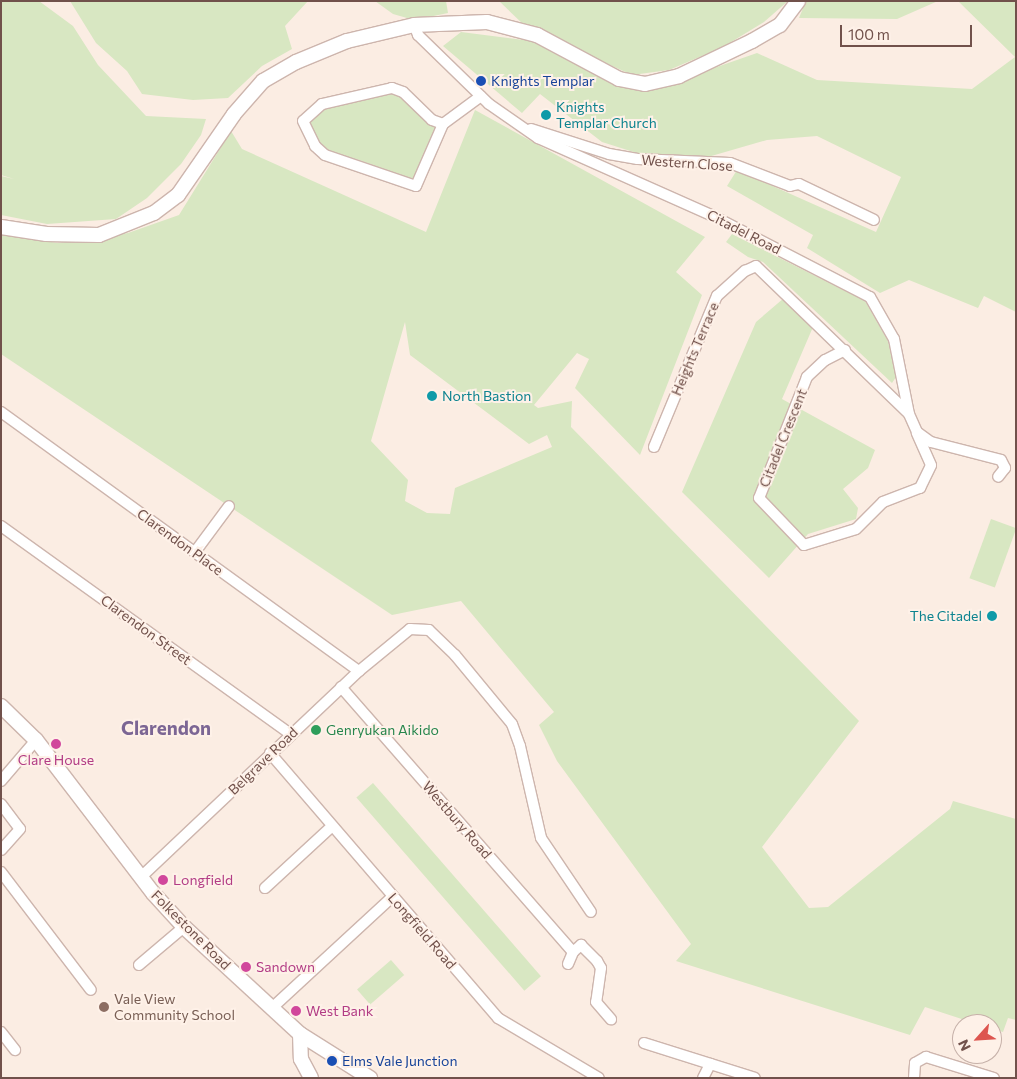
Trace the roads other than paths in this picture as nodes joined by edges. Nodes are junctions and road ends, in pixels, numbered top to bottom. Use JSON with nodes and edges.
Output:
{"nodes":[{"id":1,"x":798,"y":1,"type":"edge"},
{"id":2,"x":414,"y":25,"type":"junction"},
{"id":3,"x":480,"y":96,"type":"junction"},
{"id":4,"x":443,"y":124,"type":"junction"},
{"id":5,"x":522,"y":126,"type":"junction"},
{"id":6,"x":874,"y":220,"type":"dead end"},
{"id":7,"x":1,"y":226,"type":"edge"},
{"id":8,"x":845,"y":350,"type":"junction"},
{"id":9,"x":1,"y":412,"type":"edge"},
{"id":10,"x":909,"y":414,"type":"junction"},
{"id":11,"x":917,"y":432,"type":"junction"},
{"id":12,"x":654,"y":447,"type":"dead end"},
{"id":13,"x":998,"y":477,"type":"dead end"},
{"id":14,"x":229,"y":506,"type":"dead end"},
{"id":15,"x":1,"y":526,"type":"edge"},
{"id":16,"x":195,"y":552,"type":"junction"},
{"id":17,"x":359,"y":671,"type":"junction"},
{"id":18,"x":341,"y":687,"type":"junction"},
{"id":19,"x":1,"y":706,"type":"edge"},
{"id":20,"x":290,"y":734,"type":"junction"},
{"id":21,"x":36,"y":740,"type":"junction"},
{"id":22,"x":270,"y":753,"type":"junction"},
{"id":23,"x":1,"y":781,"type":"edge"},
{"id":24,"x":1,"y":804,"type":"edge"},
{"id":25,"x":331,"y":827,"type":"junction"},
{"id":26,"x":1,"y":850,"type":"edge"},
{"id":27,"x":1,"y":872,"type":"edge"},
{"id":28,"x":141,"y":877,"type":"junction"},
{"id":29,"x":264,"y":888,"type":"dead end"},
{"id":30,"x":392,"y":897,"type":"junction"},
{"id":31,"x":591,"y":912,"type":"dead end"},
{"id":32,"x":184,"y":927,"type":"junction"},
{"id":33,"x":573,"y":952,"type":"junction"},
{"id":34,"x":568,"y":964,"type":"dead end"},
{"id":35,"x":139,"y":965,"type":"dead end"},
{"id":36,"x":91,"y":990,"type":"dead end"},
{"id":37,"x":273,"y":1007,"type":"junction"},
{"id":38,"x":611,"y":1019,"type":"dead end"},
{"id":39,"x":1,"y":1032,"type":"edge"},
{"id":40,"x":300,"y":1034,"type":"junction"},
{"id":41,"x":644,"y":1043,"type":"dead end"},
{"id":42,"x":15,"y":1050,"type":"dead end"},
{"id":43,"x":710,"y":1064,"type":"junction"},
{"id":44,"x":311,"y":1078,"type":"edge"},
{"id":45,"x":370,"y":1078,"type":"edge"},
{"id":46,"x":599,"y":1078,"type":"edge"},
{"id":47,"x":704,"y":1078,"type":"edge"},
{"id":48,"x":755,"y":1078,"type":"edge"},
{"id":49,"x":914,"y":1078,"type":"edge"},
{"id":50,"x":994,"y":1078,"type":"edge"}],
"edges":[{"from":1,"to":2,"type":"street"},
{"from":2,"to":3,"type":"street","name":"Citadel Road"},
{"from":2,"to":7,"type":"street"},
{"from":3,"to":4,"type":"street"},
{"from":3,"to":5,"type":"street","name":"Citadel Road"},
{"from":4,"to":4,"type":"street"},
{"from":5,"to":6,"type":"street","name":"Western Close"},
{"from":5,"to":10,"type":"street","name":"Citadel Road"},
{"from":8,"to":10,"type":"street"},
{"from":8,"to":11,"type":"street","name":"Citadel Crescent"},
{"from":8,"to":12,"type":"street","name":"Heights Terrace"},
{"from":9,"to":16,"type":"street","name":"Clarendon Place"},
{"from":10,"to":11,"type":"street","name":"Citadel Road"},
{"from":11,"to":13,"type":"street"},
{"from":14,"to":16,"type":"street"},
{"from":15,"to":20,"type":"street","name":"Clarendon Street"},
{"from":16,"to":17,"type":"street","name":"Clarendon Place"},
{"from":17,"to":18,"type":"street","name":"Belgrave Road"},
{"from":17,"to":31,"type":"street","name":"Belgrave Road"},
{"from":18,"to":20,"type":"street","name":"Belgrave Road"},
{"from":18,"to":33,"type":"street","name":"Westbury Road"},
{"from":19,"to":21,"type":"street","name":"Folkestone Road"},
{"from":20,"to":22,"type":"street","name":"Belgrave Road"},
{"from":21,"to":23,"type":"street"},
{"from":21,"to":28,"type":"street","name":"Folkestone Road"},
{"from":22,"to":25,"type":"street","name":"Longfield Road"},
{"from":22,"to":28,"type":"street","name":"Belgrave Road"},
{"from":24,"to":26,"type":"street"},
{"from":25,"to":29,"type":"street"},
{"from":25,"to":30,"type":"street","name":"Longfield Road"},
{"from":27,"to":36,"type":"street"},
{"from":28,"to":32,"type":"street","name":"Folkestone Road"},
{"from":30,"to":37,"type":"street"},
{"from":30,"to":46,"type":"street","name":"Longfield Road"},
{"from":32,"to":35,"type":"street"},
{"from":32,"to":37,"type":"street","name":"Folkestone Road"},
{"from":33,"to":34,"type":"street"},
{"from":33,"to":38,"type":"street"},
{"from":37,"to":40,"type":"street","name":"Folkestone Road"},
{"from":39,"to":42,"type":"street"},
{"from":40,"to":44,"type":"street"},
{"from":40,"to":45,"type":"street","name":"Folkestone Road"},
{"from":41,"to":43,"type":"street"},
{"from":43,"to":47,"type":"street"},
{"from":43,"to":48,"type":"street"},
{"from":49,"to":50,"type":"street"}]}
